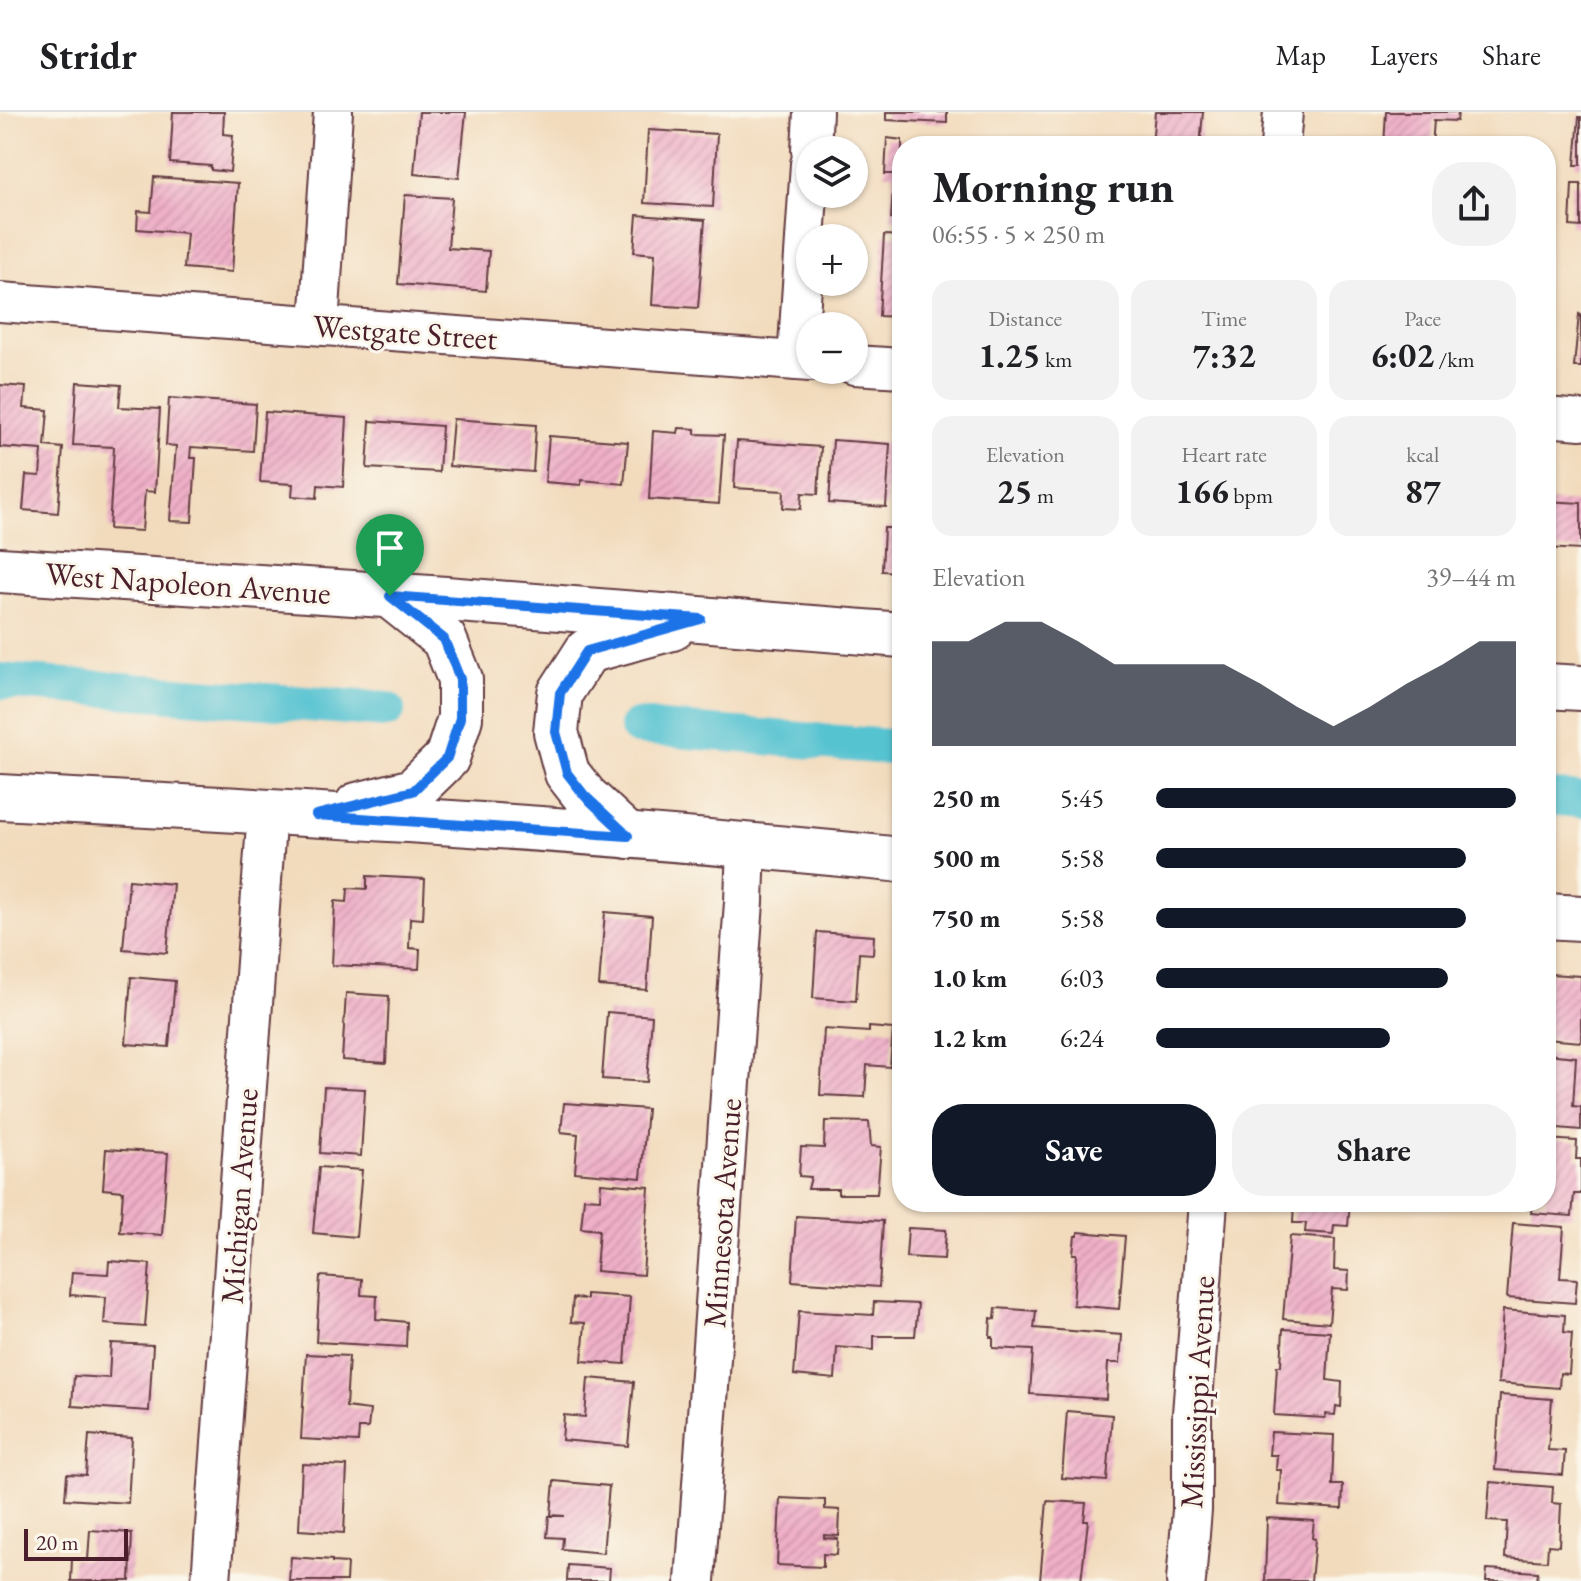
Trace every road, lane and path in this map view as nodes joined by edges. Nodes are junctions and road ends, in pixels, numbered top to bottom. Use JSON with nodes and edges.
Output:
{"nodes":[{"id":1,"x":333,"y":112,"type":"edge"},
{"id":2,"x":813,"y":112,"type":"edge"},
{"id":3,"x":1283,"y":112,"type":"edge"},
{"id":4,"x":812,"y":136,"type":"edge"},
{"id":5,"x":1281,"y":136,"type":"edge"},
{"id":6,"x":809,"y":208,"type":"edge"},
{"id":7,"x":0,"y":302,"type":"edge"},
{"id":8,"x":806,"y":312,"type":"edge"},
{"id":9,"x":319,"y":325,"type":"junction"},
{"id":10,"x":796,"y":361,"type":"edge"},
{"id":11,"x":868,"y":366,"type":"edge"},
{"id":12,"x":892,"y":367,"type":"edge"},
{"id":13,"x":1556,"y":418,"type":"edge"},
{"id":14,"x":1581,"y":420,"type":"edge"},
{"id":15,"x":0,"y":570,"type":"edge"},
{"id":16,"x":390,"y":596,"type":"junction"},
{"id":17,"x":701,"y":619,"type":"junction"},
{"id":18,"x":892,"y":634,"type":"edge"},
{"id":19,"x":1556,"y":687,"type":"edge"},
{"id":20,"x":1581,"y":688,"type":"edge"},
{"id":21,"x":0,"y":797,"type":"edge"},
{"id":22,"x":267,"y":811,"type":"junction"},
{"id":23,"x":316,"y":815,"type":"junction"},
{"id":24,"x":628,"y":836,"type":"junction"},
{"id":25,"x":746,"y":844,"type":"junction"},
{"id":26,"x":892,"y":859,"type":"edge"},
{"id":27,"x":1556,"y":917,"type":"edge"},
{"id":28,"x":1581,"y":918,"type":"edge"},
{"id":29,"x":1207,"y":1212,"type":"edge"},
{"id":30,"x":211,"y":1581,"type":"edge"},
{"id":31,"x":695,"y":1581,"type":"edge"},
{"id":32,"x":1186,"y":1581,"type":"edge"}],
"edges":[{"from":1,"to":9,"type":"street"},
{"from":2,"to":4,"type":"street"},
{"from":3,"to":5,"type":"street"},
{"from":6,"to":8,"type":"street"},
{"from":7,"to":9,"type":"street","name":"Westgate Street"},
{"from":9,"to":10,"type":"street","name":"Westgate Street"},
{"from":11,"to":12,"type":"street"},
{"from":13,"to":14,"type":"street"},
{"from":15,"to":16,"type":"main road","name":"West Napoleon Avenue"},
{"from":16,"to":17,"type":"main road","name":"West Napoleon Avenue"},
{"from":16,"to":23,"type":"main road"},
{"from":17,"to":18,"type":"main road","name":"West Napoleon Avenue"},
{"from":17,"to":24,"type":"main road"},
{"from":19,"to":20,"type":"main road"},
{"from":21,"to":22,"type":"main road"},
{"from":22,"to":23,"type":"main road"},
{"from":22,"to":30,"type":"street","name":"Michigan Avenue"},
{"from":23,"to":24,"type":"main road"},
{"from":24,"to":25,"type":"main road"},
{"from":25,"to":26,"type":"main road"},
{"from":25,"to":31,"type":"street","name":"Minnesota Avenue"},
{"from":27,"to":28,"type":"main road"},
{"from":29,"to":32,"type":"street","name":"Mississippi Avenue"}]}
